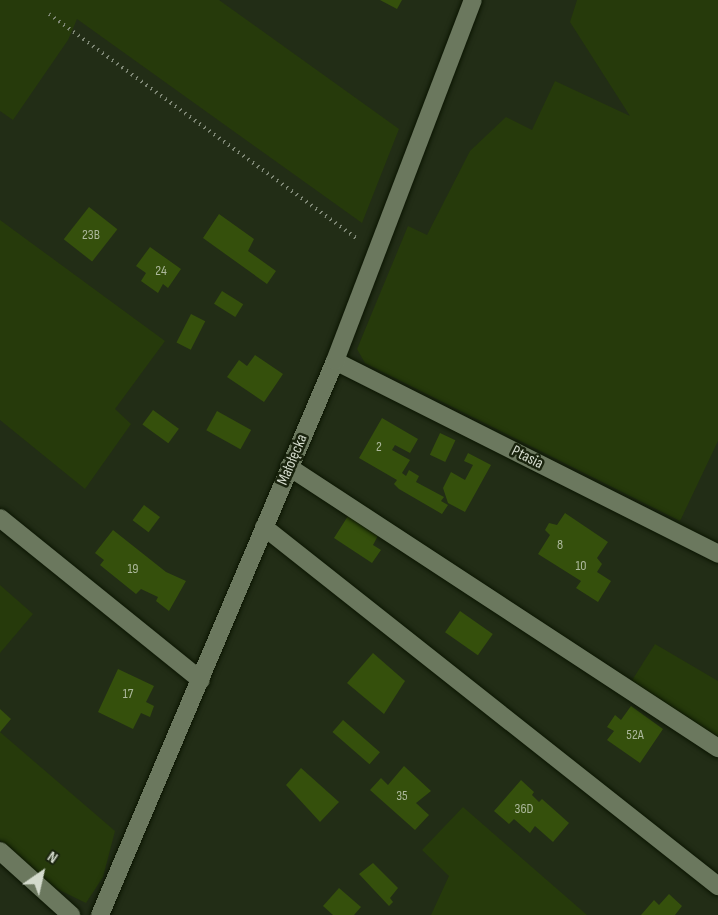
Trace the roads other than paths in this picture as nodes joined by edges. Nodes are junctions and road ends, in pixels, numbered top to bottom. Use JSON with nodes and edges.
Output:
{"nodes":[{"id":1,"x":472,"y":0,"type":"edge"},
{"id":2,"x":335,"y":361,"type":"junction"},
{"id":3,"x":289,"y":467,"type":"junction"},
{"id":4,"x":0,"y":518,"type":"edge"},
{"id":5,"x":264,"y":527,"type":"junction"},
{"id":6,"x":718,"y":554,"type":"edge"},
{"id":7,"x":201,"y":680,"type":"junction"},
{"id":8,"x":718,"y":748,"type":"edge"},
{"id":9,"x":0,"y":851,"type":"edge"},
{"id":10,"x":718,"y":886,"type":"edge"},
{"id":11,"x":71,"y":915,"type":"edge"},
{"id":12,"x":100,"y":915,"type":"edge"}],
"edges":[{"from":1,"to":2,"type":"street","name":"Małołęcka"},
{"from":2,"to":3,"type":"street","name":"Małołęcka"},
{"from":2,"to":6,"type":"street","name":"Ptasia"},
{"from":3,"to":5,"type":"street","name":"Małołęcka"},
{"from":3,"to":8,"type":"street"},
{"from":4,"to":7,"type":"street"},
{"from":5,"to":7,"type":"street","name":"Małołęcka"},
{"from":5,"to":10,"type":"street"},
{"from":7,"to":12,"type":"street","name":"Małołęcka"},
{"from":9,"to":11,"type":"street"}]}
